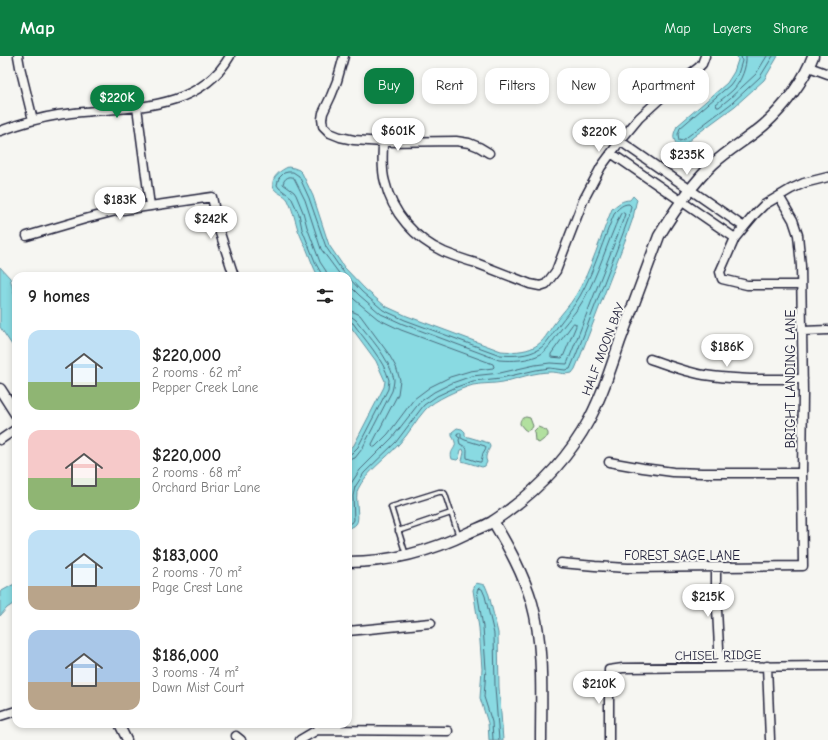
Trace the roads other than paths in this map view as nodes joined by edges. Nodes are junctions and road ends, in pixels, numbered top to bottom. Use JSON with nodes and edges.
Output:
{"nodes":[{"id":1,"x":18,"y":56,"type":"edge"},
{"id":2,"x":230,"y":56,"type":"edge"},
{"id":3,"x":344,"y":56,"type":"edge"},
{"id":4,"x":705,"y":56,"type":"edge"},
{"id":5,"x":812,"y":56,"type":"edge"},
{"id":6,"x":808,"y":67,"type":"junction"},
{"id":7,"x":828,"y":74,"type":"edge"},
{"id":8,"x":137,"y":107,"type":"junction"},
{"id":9,"x":33,"y":120,"type":"junction"},
{"id":10,"x":0,"y":131,"type":"edge"},
{"id":11,"x":620,"y":141,"type":"junction"},
{"id":12,"x":383,"y":142,"type":"junction"},
{"id":13,"x":489,"y":153,"type":"dead end"},
{"id":14,"x":611,"y":153,"type":"junction"},
{"id":15,"x":828,"y":177,"type":"edge"},
{"id":16,"x":690,"y":190,"type":"junction"},
{"id":17,"x":779,"y":196,"type":"junction"},
{"id":18,"x":682,"y":202,"type":"junction"},
{"id":19,"x":150,"y":206,"type":"junction"},
{"id":20,"x":744,"y":228,"type":"junction"},
{"id":21,"x":27,"y":236,"type":"dead end"},
{"id":22,"x":735,"y":238,"type":"junction"},
{"id":23,"x":233,"y":272,"type":"edge"},
{"id":24,"x":801,"y":285,"type":"junction"},
{"id":25,"x":828,"y":330,"type":"edge"},
{"id":26,"x":803,"y":331,"type":"junction"},
{"id":27,"x":650,"y":359,"type":"dead end"},
{"id":28,"x":803,"y":379,"type":"junction"},
{"id":29,"x":0,"y":389,"type":"edge"},
{"id":30,"x":12,"y":408,"type":"edge"},
{"id":31,"x":12,"y":431,"type":"edge"},
{"id":32,"x":0,"y":440,"type":"edge"},
{"id":33,"x":609,"y":462,"type":"dead end"},
{"id":34,"x":802,"y":473,"type":"junction"},
{"id":35,"x":452,"y":513,"type":"junction"},
{"id":36,"x":493,"y":521,"type":"junction"},
{"id":37,"x":398,"y":531,"type":"junction"},
{"id":38,"x":459,"y":538,"type":"junction"},
{"id":39,"x":406,"y":555,"type":"junction"},
{"id":40,"x":352,"y":562,"type":"edge"},
{"id":41,"x":561,"y":563,"type":"dead end"},
{"id":42,"x":803,"y":566,"type":"joint"},
{"id":43,"x":716,"y":568,"type":"junction"},
{"id":44,"x":431,"y":623,"type":"dead end"},
{"id":45,"x":352,"y":631,"type":"edge"},
{"id":46,"x":767,"y":666,"type":"junction"},
{"id":47,"x":828,"y":666,"type":"edge"},
{"id":48,"x":720,"y":667,"type":"junction"},
{"id":49,"x":12,"y":712,"type":"edge"},
{"id":50,"x":0,"y":716,"type":"edge"},
{"id":51,"x":121,"y":728,"type":"edge"},
{"id":52,"x":316,"y":728,"type":"edge"},
{"id":53,"x":350,"y":728,"type":"edge"},
{"id":54,"x":448,"y":731,"type":"dead end"},
{"id":55,"x":770,"y":739,"type":"dead end"},
{"id":56,"x":127,"y":740,"type":"edge"},
{"id":57,"x":300,"y":740,"type":"edge"},
{"id":58,"x":541,"y":740,"type":"edge"},
{"id":59,"x":609,"y":740,"type":"edge"}],
"edges":[{"from":1,"to":9,"type":"street"},
{"from":2,"to":8,"type":"street"},
{"from":3,"to":12,"type":"street"},
{"from":4,"to":11,"type":"street"},
{"from":5,"to":6,"type":"street","name":"HALF MOON BAY"},
{"from":6,"to":7,"type":"street"},
{"from":6,"to":16,"type":"street","name":"HALF MOON BAY"},
{"from":8,"to":9,"type":"street"},
{"from":8,"to":19,"type":"street"},
{"from":9,"to":10,"type":"street"},
{"from":11,"to":14,"type":"street"},
{"from":11,"to":16,"type":"street"},
{"from":12,"to":13,"type":"street"},
{"from":12,"to":14,"type":"street"},
{"from":14,"to":18,"type":"street"},
{"from":15,"to":17,"type":"street"},
{"from":16,"to":18,"type":"street","name":"HALF MOON BAY"},
{"from":16,"to":20,"type":"street"},
{"from":17,"to":20,"type":"street"},
{"from":17,"to":24,"type":"street","name":"BRIGHT LANDING LANE"},
{"from":18,"to":22,"type":"street"},
{"from":18,"to":36,"type":"street","name":"HALF MOON BAY"},
{"from":19,"to":21,"type":"street"},
{"from":19,"to":23,"type":"street"},
{"from":20,"to":22,"type":"street"},
{"from":22,"to":24,"type":"street"},
{"from":24,"to":26,"type":"street","name":"BRIGHT LANDING LANE"},
{"from":25,"to":26,"type":"street"},
{"from":26,"to":28,"type":"street","name":"BRIGHT LANDING LANE"},
{"from":27,"to":28,"type":"street"},
{"from":28,"to":34,"type":"street","name":"BRIGHT LANDING LANE"},
{"from":29,"to":30,"type":"street"},
{"from":31,"to":32,"type":"street"},
{"from":33,"to":34,"type":"street"},
{"from":34,"to":42,"type":"street","name":"BRIGHT LANDING LANE"},
{"from":35,"to":37,"type":"lane"},
{"from":35,"to":37,"type":"lane"},
{"from":35,"to":38,"type":"lane"},
{"from":36,"to":38,"type":"street","name":"HALF MOON BAY"},
{"from":36,"to":58,"type":"street"},
{"from":37,"to":39,"type":"lane"},
{"from":38,"to":39,"type":"street","name":"HALF MOON BAY"},
{"from":39,"to":40,"type":"street","name":"HALF MOON BAY"},
{"from":41,"to":43,"type":"street","name":"FOREST SAGE LANE"},
{"from":42,"to":43,"type":"street","name":"FOREST SAGE LANE"},
{"from":43,"to":48,"type":"street"},
{"from":44,"to":45,"type":"street"},
{"from":46,"to":47,"type":"street","name":"CHISEL RIDGE"},
{"from":46,"to":48,"type":"street","name":"CHISEL RIDGE"},
{"from":46,"to":55,"type":"street"},
{"from":48,"to":59,"type":"street","name":"CHISEL RIDGE"},
{"from":49,"to":50,"type":"street"},
{"from":51,"to":56,"type":"street"},
{"from":52,"to":57,"type":"street"},
{"from":53,"to":54,"type":"street"}]}
